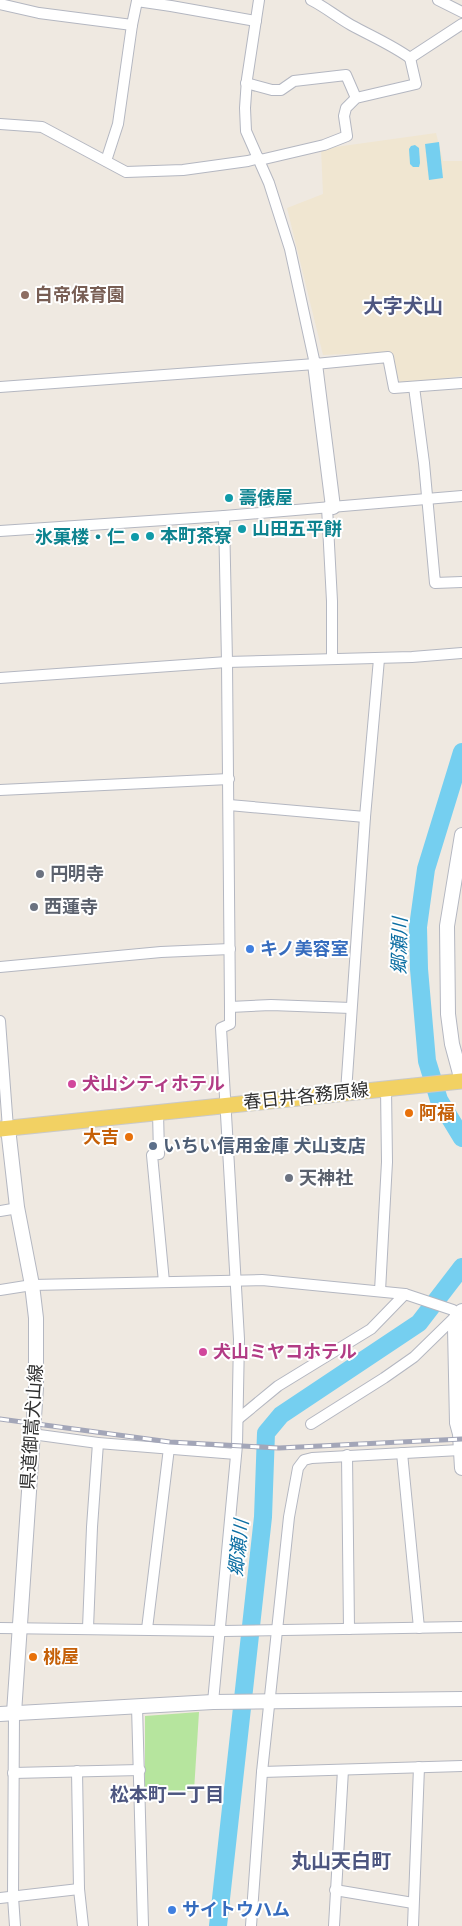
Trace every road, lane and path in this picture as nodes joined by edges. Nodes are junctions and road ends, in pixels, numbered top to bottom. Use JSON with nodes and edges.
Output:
{"nodes":[{"id":1,"x":259,"y":0,"type":"edge"},
{"id":2,"x":311,"y":0,"type":"edge"},
{"id":3,"x":438,"y":0,"type":"edge"},
{"id":4,"x":0,"y":4,"type":"edge"},
{"id":5,"x":462,"y":12,"type":"edge"},
{"id":6,"x":256,"y":21,"type":"junction"},
{"id":7,"x":462,"y":24,"type":"edge"},
{"id":8,"x":132,"y":25,"type":"junction"},
{"id":9,"x":410,"y":58,"type":"junction"},
{"id":10,"x":246,"y":83,"type":"junction"},
{"id":11,"x":356,"y":98,"type":"junction"},
{"id":12,"x":0,"y":124,"type":"edge"},
{"id":13,"x":259,"y":159,"type":"junction"},
{"id":14,"x":106,"y":161,"type":"junction"},
{"id":15,"x":315,"y":364,"type":"junction"},
{"id":16,"x":462,"y":383,"type":"edge"},
{"id":17,"x":0,"y":387,"type":"edge"},
{"id":18,"x":414,"y":387,"type":"junction"},
{"id":19,"x":462,"y":496,"type":"edge"},
{"id":20,"x":428,"y":499,"type":"junction"},
{"id":21,"x":330,"y":507,"type":"junction"},
{"id":22,"x":224,"y":516,"type":"junction"},
{"id":23,"x":0,"y":531,"type":"edge"},
{"id":24,"x":462,"y":582,"type":"edge"},
{"id":25,"x":462,"y":653,"type":"edge"},
{"id":26,"x":379,"y":658,"type":"junction"},
{"id":27,"x":332,"y":659,"type":"junction"},
{"id":28,"x":227,"y":662,"type":"junction"},
{"id":29,"x":0,"y":678,"type":"edge"},
{"id":30,"x":229,"y":779,"type":"junction"},
{"id":31,"x":0,"y":790,"type":"edge"},
{"id":32,"x":229,"y":805,"type":"junction"},
{"id":33,"x":365,"y":817,"type":"junction"},
{"id":34,"x":462,"y":835,"type":"edge"},
{"id":35,"x":230,"y":949,"type":"junction"},
{"id":36,"x":0,"y":967,"type":"edge"},
{"id":37,"x":230,"y":1007,"type":"junction"},
{"id":38,"x":351,"y":1008,"type":"junction"},
{"id":39,"x":0,"y":1021,"type":"edge"},
{"id":40,"x":0,"y":1029,"type":"edge"},
{"id":41,"x":459,"y":1081,"type":"edge"},
{"id":42,"x":386,"y":1088,"type":"junction"},
{"id":43,"x":346,"y":1092,"type":"junction"},
{"id":44,"x":224,"y":1105,"type":"junction"},
{"id":45,"x":158,"y":1112,"type":"junction"},
{"id":46,"x":4,"y":1128,"type":"edge"},
{"id":47,"x":18,"y":1208,"type":"junction"},
{"id":48,"x":0,"y":1211,"type":"edge"},
{"id":49,"x":237,"y":1280,"type":"junction"},
{"id":50,"x":164,"y":1282,"type":"junction"},
{"id":51,"x":32,"y":1285,"type":"junction"},
{"id":52,"x":0,"y":1290,"type":"edge"},
{"id":53,"x":380,"y":1291,"type":"junction"},
{"id":54,"x":405,"y":1294,"type":"junction"},
{"id":55,"x":456,"y":1311,"type":"edge"},
{"id":56,"x":238,"y":1419,"type":"junction"},
{"id":57,"x":312,"y":1424,"type":"dead end"},
{"id":58,"x":32,"y":1434,"type":"junction"},
{"id":59,"x":98,"y":1443,"type":"junction"},
{"id":60,"x":169,"y":1448,"type":"junction"},
{"id":61,"x":460,"y":1450,"type":"junction"},
{"id":62,"x":402,"y":1453,"type":"junction"},
{"id":63,"x":236,"y":1454,"type":"junction"},
{"id":64,"x":347,"y":1455,"type":"junction"},
{"id":65,"x":462,"y":1468,"type":"edge"},
{"id":66,"x":20,"y":1627,"type":"junction"},
{"id":67,"x":462,"y":1627,"type":"edge"},
{"id":68,"x":0,"y":1628,"type":"edge"},
{"id":69,"x":88,"y":1628,"type":"junction"},
{"id":70,"x":419,"y":1628,"type":"junction"},
{"id":71,"x":147,"y":1629,"type":"junction"},
{"id":72,"x":349,"y":1629,"type":"junction"},
{"id":73,"x":275,"y":1630,"type":"junction"},
{"id":74,"x":221,"y":1631,"type":"junction"},
{"id":75,"x":462,"y":1699,"type":"edge"},
{"id":76,"x":270,"y":1700,"type":"junction"},
{"id":77,"x":213,"y":1702,"type":"junction"},
{"id":78,"x":137,"y":1706,"type":"junction"},
{"id":79,"x":7,"y":1713,"type":"edge"},
{"id":80,"x":462,"y":1766,"type":"edge"},
{"id":81,"x":418,"y":1767,"type":"junction"},
{"id":82,"x":140,"y":1770,"type":"junction"},
{"id":83,"x":343,"y":1770,"type":"junction"},
{"id":84,"x":77,"y":1771,"type":"junction"},
{"id":85,"x":262,"y":1772,"type":"junction"},
{"id":86,"x":13,"y":1773,"type":"junction"},
{"id":87,"x":78,"y":1889,"type":"junction"},
{"id":88,"x":335,"y":1890,"type":"junction"},
{"id":89,"x":14,"y":1896,"type":"junction"},
{"id":90,"x":0,"y":1898,"type":"edge"},
{"id":91,"x":413,"y":1903,"type":"junction"},
{"id":92,"x":15,"y":1926,"type":"edge"},
{"id":93,"x":83,"y":1926,"type":"edge"},
{"id":94,"x":143,"y":1926,"type":"edge"},
{"id":95,"x":251,"y":1926,"type":"edge"},
{"id":96,"x":334,"y":1926,"type":"edge"},
{"id":97,"x":413,"y":1926,"type":"edge"}],
"edges":[{"from":1,"to":6,"type":"street"},
{"from":2,"to":9,"type":"street"},
{"from":3,"to":5,"type":"street"},
{"from":4,"to":8,"type":"street"},
{"from":6,"to":8,"type":"street"},
{"from":6,"to":10,"type":"street"},
{"from":7,"to":9,"type":"street"},
{"from":8,"to":14,"type":"street"},
{"from":9,"to":11,"type":"street"},
{"from":10,"to":11,"type":"street"},
{"from":10,"to":13,"type":"street"},
{"from":11,"to":13,"type":"street"},
{"from":12,"to":14,"type":"street"},
{"from":13,"to":14,"type":"street"},
{"from":13,"to":15,"type":"street"},
{"from":15,"to":17,"type":"street"},
{"from":15,"to":18,"type":"street"},
{"from":15,"to":21,"type":"street"},
{"from":16,"to":18,"type":"street"},
{"from":18,"to":20,"type":"street"},
{"from":19,"to":20,"type":"street"},
{"from":20,"to":21,"type":"street"},
{"from":20,"to":24,"type":"street"},
{"from":21,"to":22,"type":"street"},
{"from":21,"to":27,"type":"street"},
{"from":22,"to":23,"type":"street"},
{"from":22,"to":28,"type":"street"},
{"from":25,"to":26,"type":"street"},
{"from":26,"to":27,"type":"street"},
{"from":26,"to":33,"type":"street"},
{"from":27,"to":28,"type":"street"},
{"from":28,"to":29,"type":"street"},
{"from":28,"to":30,"type":"street"},
{"from":30,"to":31,"type":"street"},
{"from":30,"to":32,"type":"street"},
{"from":32,"to":33,"type":"street"},
{"from":32,"to":35,"type":"street"},
{"from":33,"to":38,"type":"street"},
{"from":34,"to":41,"type":"street"},
{"from":35,"to":36,"type":"street"},
{"from":35,"to":37,"type":"street"},
{"from":37,"to":38,"type":"street"},
{"from":37,"to":44,"type":"street"},
{"from":38,"to":43,"type":"street"},
{"from":39,"to":40,"type":"street"},
{"from":40,"to":46,"type":"street"},
{"from":41,"to":42,"type":"main road","name":"春日井各務原線"},
{"from":42,"to":43,"type":"main road","name":"春日井各務原線"},
{"from":42,"to":53,"type":"street"},
{"from":43,"to":44,"type":"main road","name":"春日井各務原線"},
{"from":44,"to":45,"type":"main road","name":"春日井各務原線"},
{"from":44,"to":49,"type":"street"},
{"from":45,"to":46,"type":"main road","name":"春日井各務原線"},
{"from":45,"to":50,"type":"street"},
{"from":46,"to":47,"type":"street","name":"県道御嵩犬山線"},
{"from":47,"to":48,"type":"street"},
{"from":47,"to":51,"type":"street","name":"県道御嵩犬山線"},
{"from":49,"to":50,"type":"street"},
{"from":49,"to":53,"type":"street"},
{"from":49,"to":56,"type":"street"},
{"from":50,"to":51,"type":"street"},
{"from":51,"to":52,"type":"street"},
{"from":51,"to":58,"type":"street","name":"県道御嵩犬山線"},
{"from":53,"to":54,"type":"street"},
{"from":54,"to":55,"type":"street"},
{"from":54,"to":56,"type":"street"},
{"from":55,"to":57,"type":"street"},
{"from":55,"to":61,"type":"street"},
{"from":56,"to":63,"type":"street"},
{"from":58,"to":59,"type":"street"},
{"from":58,"to":66,"type":"street","name":"県道御嵩犬山線"},
{"from":59,"to":60,"type":"street"},
{"from":59,"to":69,"type":"street"},
{"from":60,"to":63,"type":"street"},
{"from":60,"to":71,"type":"street"},
{"from":61,"to":62,"type":"street"},
{"from":61,"to":65,"type":"street"},
{"from":62,"to":64,"type":"street"},
{"from":62,"to":70,"type":"street"},
{"from":63,"to":74,"type":"street"},
{"from":64,"to":72,"type":"street"},
{"from":64,"to":73,"type":"street"},
{"from":66,"to":68,"type":"street"},
{"from":66,"to":69,"type":"street"},
{"from":66,"to":79,"type":"street","name":"県道御嵩犬山線"},
{"from":67,"to":70,"type":"street"},
{"from":69,"to":71,"type":"street"},
{"from":70,"to":72,"type":"street"},
{"from":71,"to":74,"type":"street"},
{"from":72,"to":73,"type":"street"},
{"from":73,"to":74,"type":"street"},
{"from":73,"to":76,"type":"street"},
{"from":74,"to":77,"type":"street"},
{"from":75,"to":76,"type":"street"},
{"from":76,"to":77,"type":"street"},
{"from":76,"to":85,"type":"street"},
{"from":77,"to":78,"type":"street"},
{"from":78,"to":79,"type":"street"},
{"from":78,"to":82,"type":"street"},
{"from":79,"to":86,"type":"street"},
{"from":80,"to":81,"type":"street"},
{"from":81,"to":83,"type":"street"},
{"from":81,"to":91,"type":"street"},
{"from":82,"to":84,"type":"street"},
{"from":82,"to":94,"type":"street"},
{"from":83,"to":85,"type":"street"},
{"from":83,"to":88,"type":"street"},
{"from":84,"to":86,"type":"street"},
{"from":84,"to":87,"type":"street"},
{"from":85,"to":95,"type":"street"},
{"from":86,"to":89,"type":"street"},
{"from":87,"to":89,"type":"street"},
{"from":87,"to":93,"type":"street"},
{"from":88,"to":91,"type":"street"},
{"from":88,"to":96,"type":"street"},
{"from":89,"to":90,"type":"street"},
{"from":89,"to":92,"type":"street"},
{"from":91,"to":97,"type":"street"}]}
